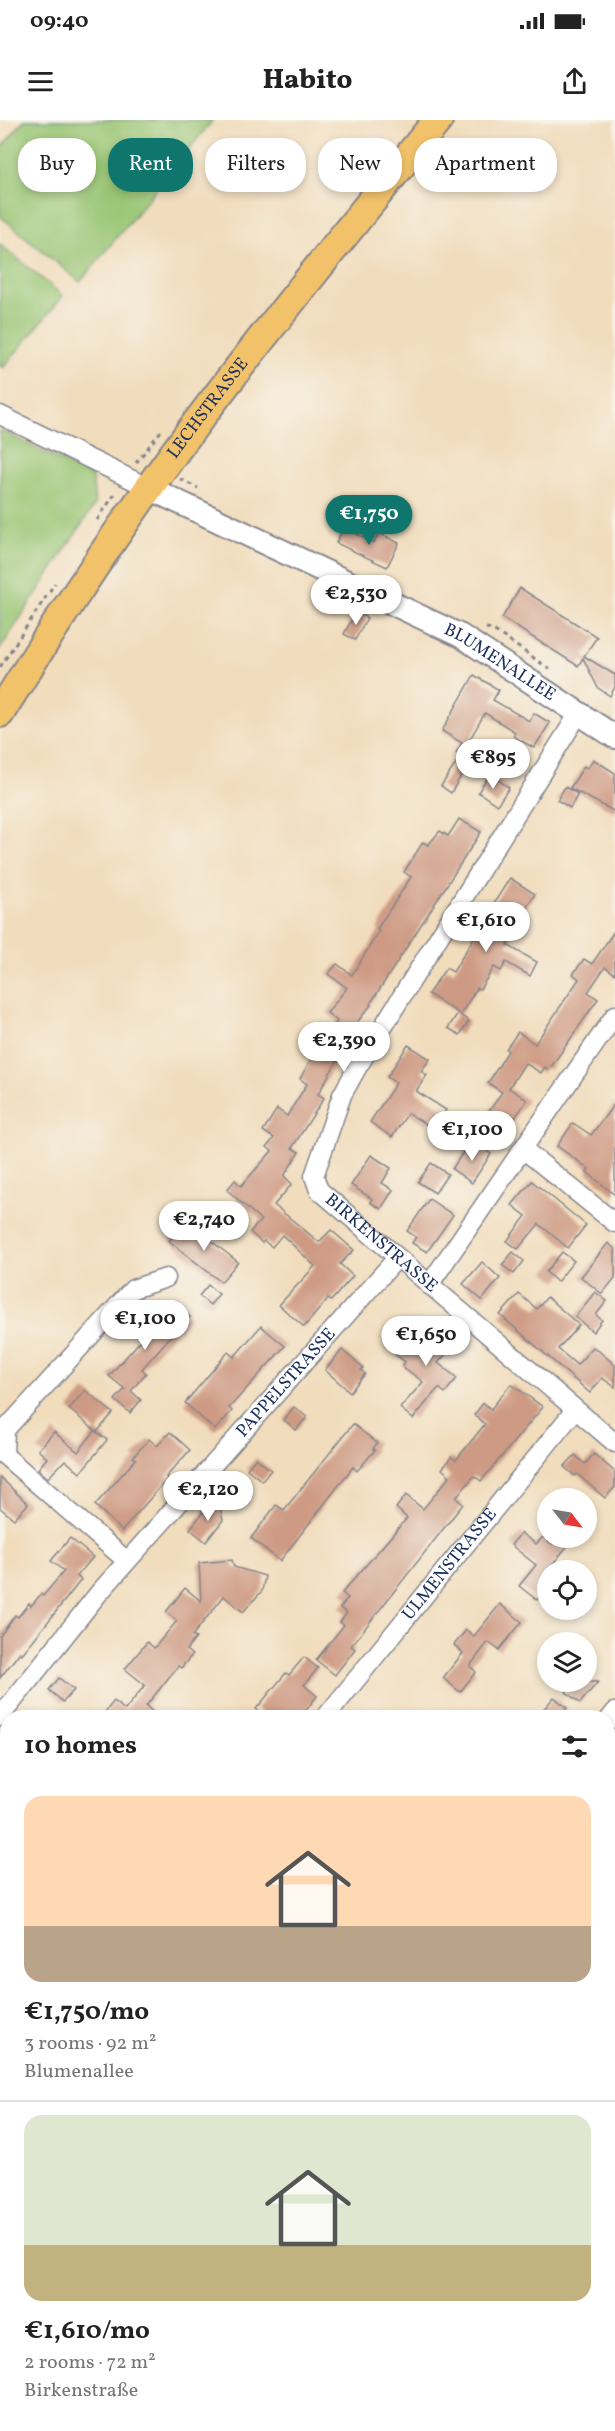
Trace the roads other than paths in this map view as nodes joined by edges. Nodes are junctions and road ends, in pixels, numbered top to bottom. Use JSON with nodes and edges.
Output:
{"nodes":[{"id":1,"x":438,"y":120,"type":"edge"},
{"id":2,"x":0,"y":416,"type":"edge"},
{"id":3,"x":149,"y":488,"type":"junction"},
{"id":4,"x":579,"y":712,"type":"junction"},
{"id":5,"x":0,"y":713,"type":"edge"},
{"id":6,"x":615,"y":737,"type":"edge"},
{"id":7,"x":615,"y":1015,"type":"edge"},
{"id":8,"x":523,"y":1149,"type":"junction"},
{"id":9,"x":615,"y":1223,"type":"edge"},
{"id":10,"x":397,"y":1258,"type":"junction"},
{"id":11,"x":166,"y":1278,"type":"dead end"},
{"id":12,"x":429,"y":1285,"type":"junction"},
{"id":13,"x":575,"y":1410,"type":"junction"},
{"id":14,"x":615,"y":1443,"type":"edge"},
{"id":15,"x":127,"y":1561,"type":"junction"},
{"id":16,"x":5,"y":1710,"type":"edge"},
{"id":17,"x":331,"y":1710,"type":"edge"}],
"edges":[{"from":1,"to":3,"type":"main road","name":"LECHSTRASSE"},
{"from":2,"to":3,"type":"street"},
{"from":3,"to":4,"type":"street","name":"BLUMENALLEE"},
{"from":3,"to":5,"type":"main road","name":"LECHSTRASSE"},
{"from":4,"to":6,"type":"street","name":"BLUMENALLEE"},
{"from":4,"to":10,"type":"street","name":"BIRKENSTRASSE"},
{"from":7,"to":8,"type":"street"},
{"from":8,"to":9,"type":"street"},
{"from":8,"to":12,"type":"street"},
{"from":10,"to":12,"type":"street","name":"BIRKENSTRASSE"},
{"from":10,"to":15,"type":"street","name":"PAPPELSTRASSE"},
{"from":11,"to":15,"type":"street"},
{"from":12,"to":13,"type":"street","name":"BIRKENSTRASSE"},
{"from":13,"to":14,"type":"street","name":"BIRKENSTRASSE"},
{"from":13,"to":17,"type":"street","name":"ULMENSTRASSE"},
{"from":15,"to":16,"type":"street","name":"PAPPELSTRASSE"}]}
